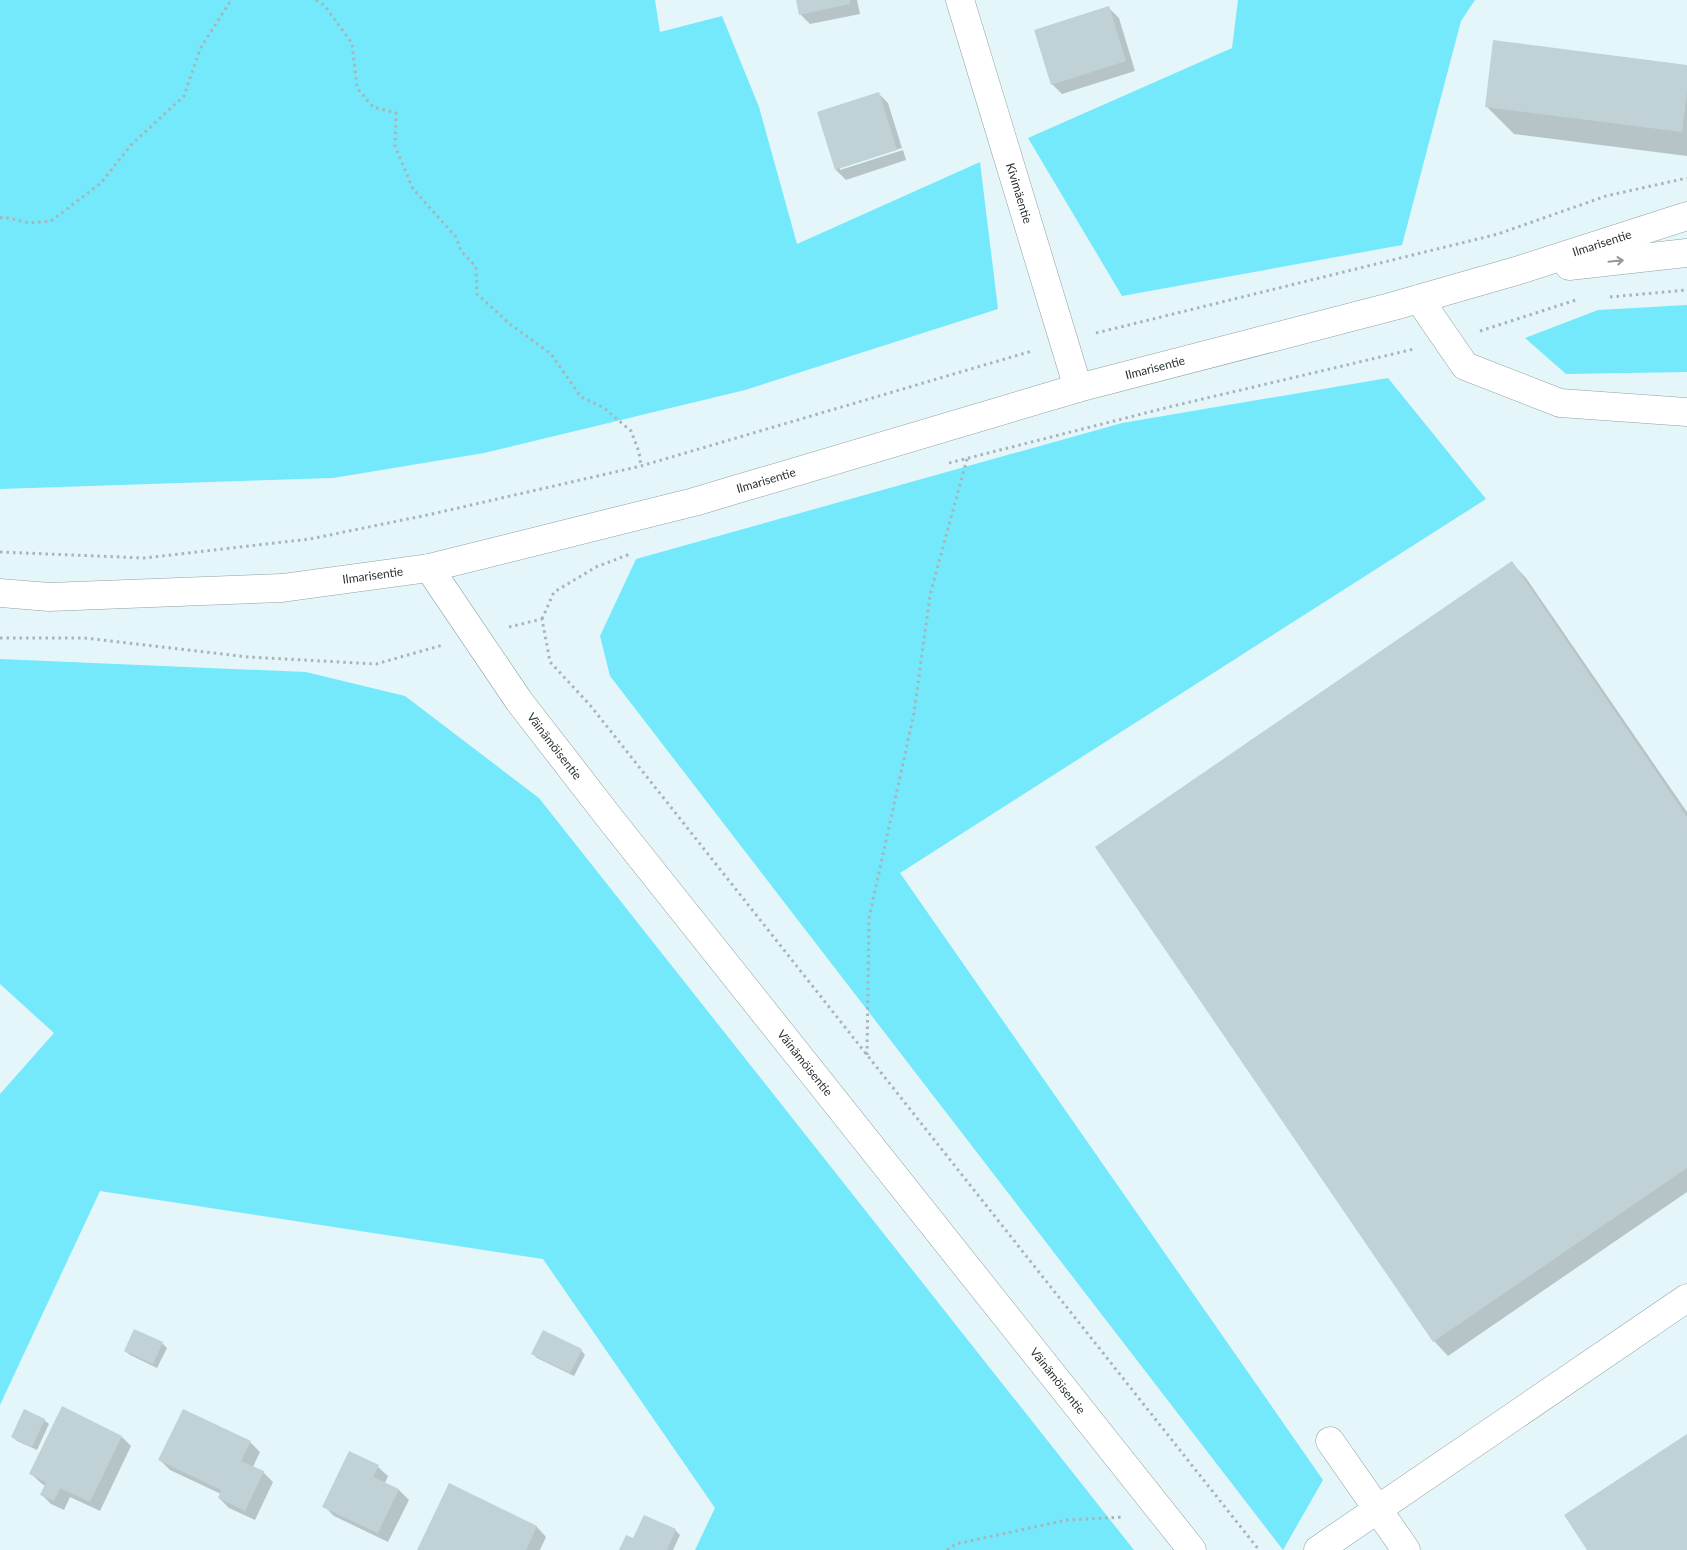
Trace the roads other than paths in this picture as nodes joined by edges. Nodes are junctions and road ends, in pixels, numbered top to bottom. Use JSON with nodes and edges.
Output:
{"nodes":[{"id":1,"x":960,"y":0,"type":"edge"},
{"id":2,"x":1687,"y":216,"type":"edge"},
{"id":3,"x":1687,"y":253,"type":"edge"},
{"id":4,"x":1516,"y":271,"type":"junction"},
{"id":5,"x":1419,"y":299,"type":"junction"},
{"id":6,"x":1078,"y":388,"type":"junction"},
{"id":7,"x":1687,"y":412,"type":"edge"},
{"id":8,"x":428,"y":568,"type":"junction"},
{"id":9,"x":0,"y":593,"type":"edge"},
{"id":10,"x":1687,"y":1298,"type":"edge"},
{"id":11,"x":1330,"y":1442,"type":"dead end"},
{"id":12,"x":1377,"y":1508,"type":"junction"},
{"id":13,"x":1192,"y":1550,"type":"edge"},
{"id":14,"x":1318,"y":1550,"type":"edge"},
{"id":15,"x":1406,"y":1550,"type":"edge"}],
"edges":[{"from":1,"to":6,"type":"street","name":"Kivimäentie"},
{"from":2,"to":4,"type":"street","name":"Ilmarisentie"},
{"from":4,"to":3,"type":"street","name":"Ilmarisentie","one_way":true},
{"from":4,"to":5,"type":"street","name":"Ilmarisentie"},
{"from":5,"to":6,"type":"street","name":"Ilmarisentie"},
{"from":5,"to":7,"type":"street"},
{"from":6,"to":8,"type":"street","name":"Ilmarisentie"},
{"from":8,"to":9,"type":"street","name":"Ilmarisentie"},
{"from":8,"to":13,"type":"street","name":"Väinämöisentie"},
{"from":10,"to":12,"type":"street"},
{"from":11,"to":12,"type":"street"},
{"from":12,"to":14,"type":"street"},
{"from":12,"to":15,"type":"street"}]}
